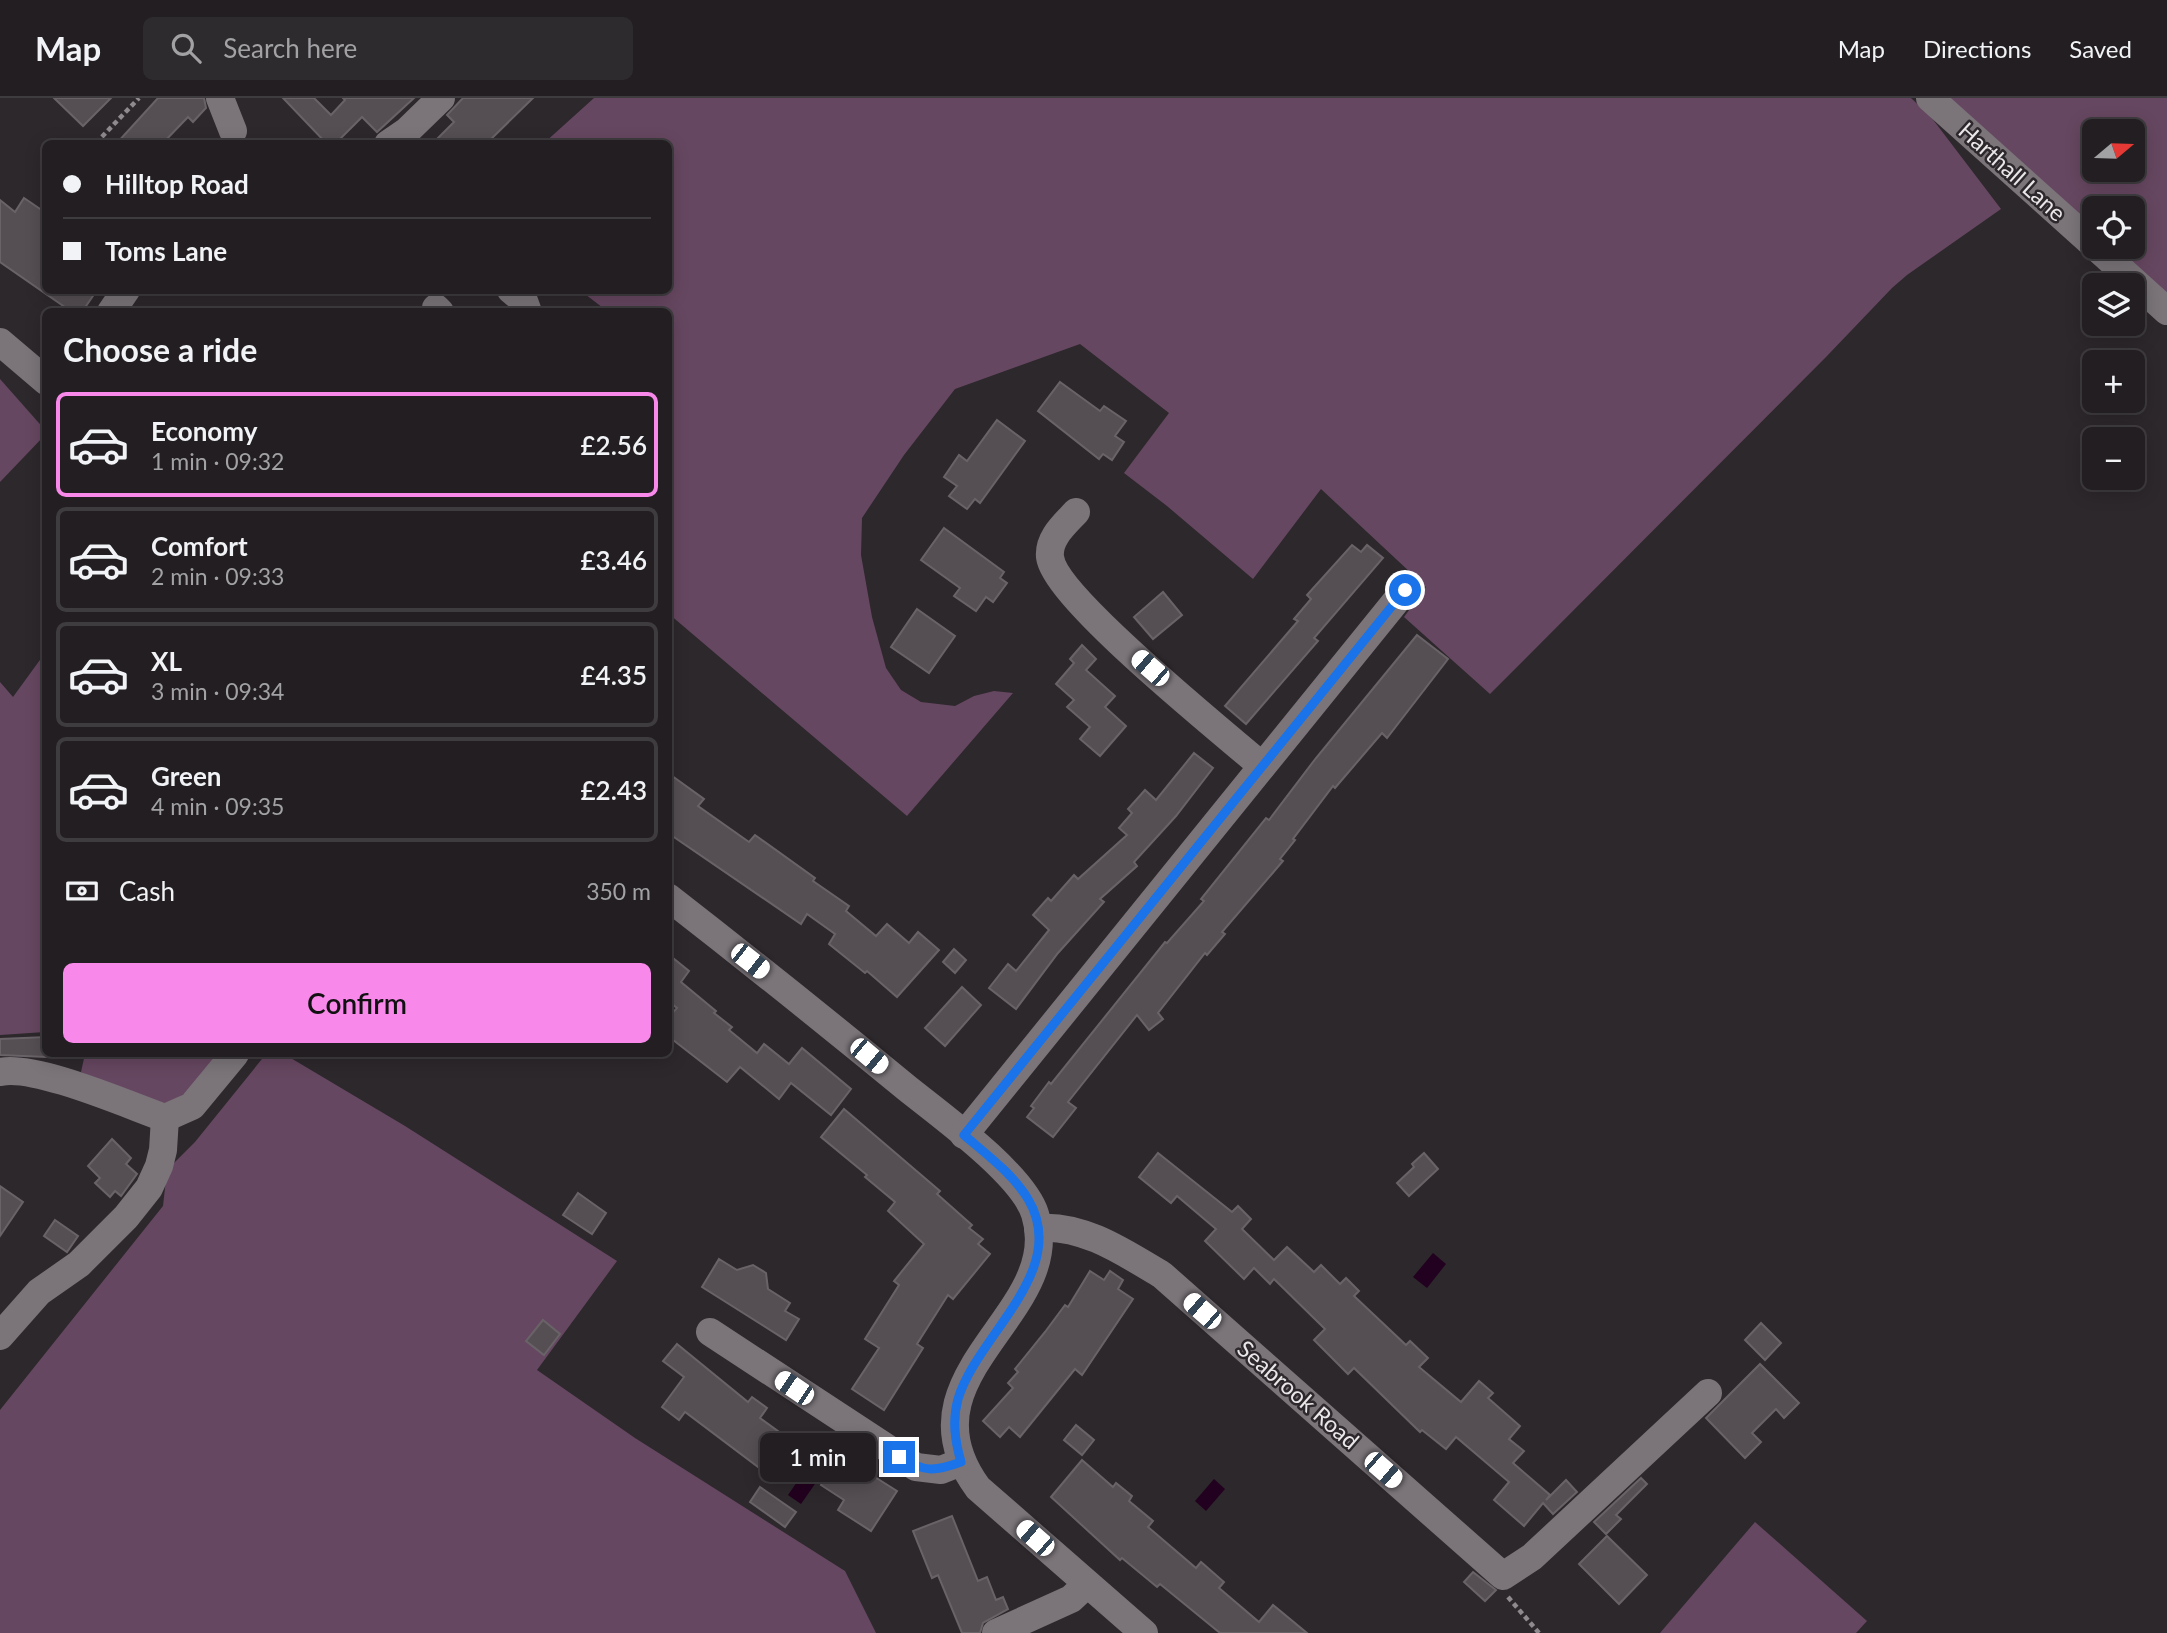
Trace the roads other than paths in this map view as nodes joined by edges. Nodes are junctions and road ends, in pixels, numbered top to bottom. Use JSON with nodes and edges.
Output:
{"nodes":[{"id":1,"x":220,"y":98,"type":"edge"},
{"id":2,"x":441,"y":98,"type":"edge"},
{"id":3,"x":1930,"y":98,"type":"edge"},
{"id":4,"x":237,"y":139,"type":"edge"},
{"id":5,"x":394,"y":140,"type":"edge"},
{"id":6,"x":2082,"y":234,"type":"edge"},
{"id":7,"x":2110,"y":259,"type":"edge"},
{"id":8,"x":516,"y":294,"type":"edge"},
{"id":9,"x":527,"y":308,"type":"edge"},
{"id":10,"x":2167,"y":310,"type":"edge"},
{"id":11,"x":0,"y":342,"type":"edge"},
{"id":12,"x":42,"y":378,"type":"edge"},
{"id":13,"x":1076,"y":512,"type":"dead end"},
{"id":14,"x":1405,"y":590,"type":"dead end"},
{"id":15,"x":1262,"y":766,"type":"junction"},
{"id":16,"x":672,"y":900,"type":"edge"},
{"id":17,"x":233,"y":1057,"type":"edge"},
{"id":18,"x":0,"y":1072,"type":"edge"},
{"id":19,"x":165,"y":1118,"type":"junction"},
{"id":20,"x":964,"y":1135,"type":"junction"},
{"id":21,"x":1038,"y":1228,"type":"junction"},
{"id":22,"x":710,"y":1332,"type":"dead end"},
{"id":23,"x":0,"y":1336,"type":"edge"},
{"id":24,"x":1708,"y":1393,"type":"dead end"},
{"id":25,"x":961,"y":1462,"type":"junction"},
{"id":26,"x":1087,"y":1584,"type":"junction"},
{"id":27,"x":996,"y":1633,"type":"edge"},
{"id":28,"x":1144,"y":1633,"type":"edge"}],
"edges":[{"from":1,"to":4,"type":"street"},
{"from":2,"to":5,"type":"street"},
{"from":3,"to":6,"type":"street","name":"Harthall Lane"},
{"from":7,"to":10,"type":"street","name":"Harthall Lane"},
{"from":8,"to":9,"type":"street"},
{"from":11,"to":12,"type":"street"},
{"from":13,"to":15,"type":"street"},
{"from":14,"to":15,"type":"street"},
{"from":15,"to":20,"type":"street"},
{"from":16,"to":20,"type":"street"},
{"from":17,"to":19,"type":"street"},
{"from":18,"to":19,"type":"street"},
{"from":19,"to":23,"type":"street"},
{"from":20,"to":21,"type":"street"},
{"from":21,"to":24,"type":"street","name":"Seabrook Road"},
{"from":21,"to":25,"type":"street"},
{"from":22,"to":25,"type":"street"},
{"from":25,"to":26,"type":"street"},
{"from":26,"to":27,"type":"street"},
{"from":26,"to":28,"type":"street"}]}
